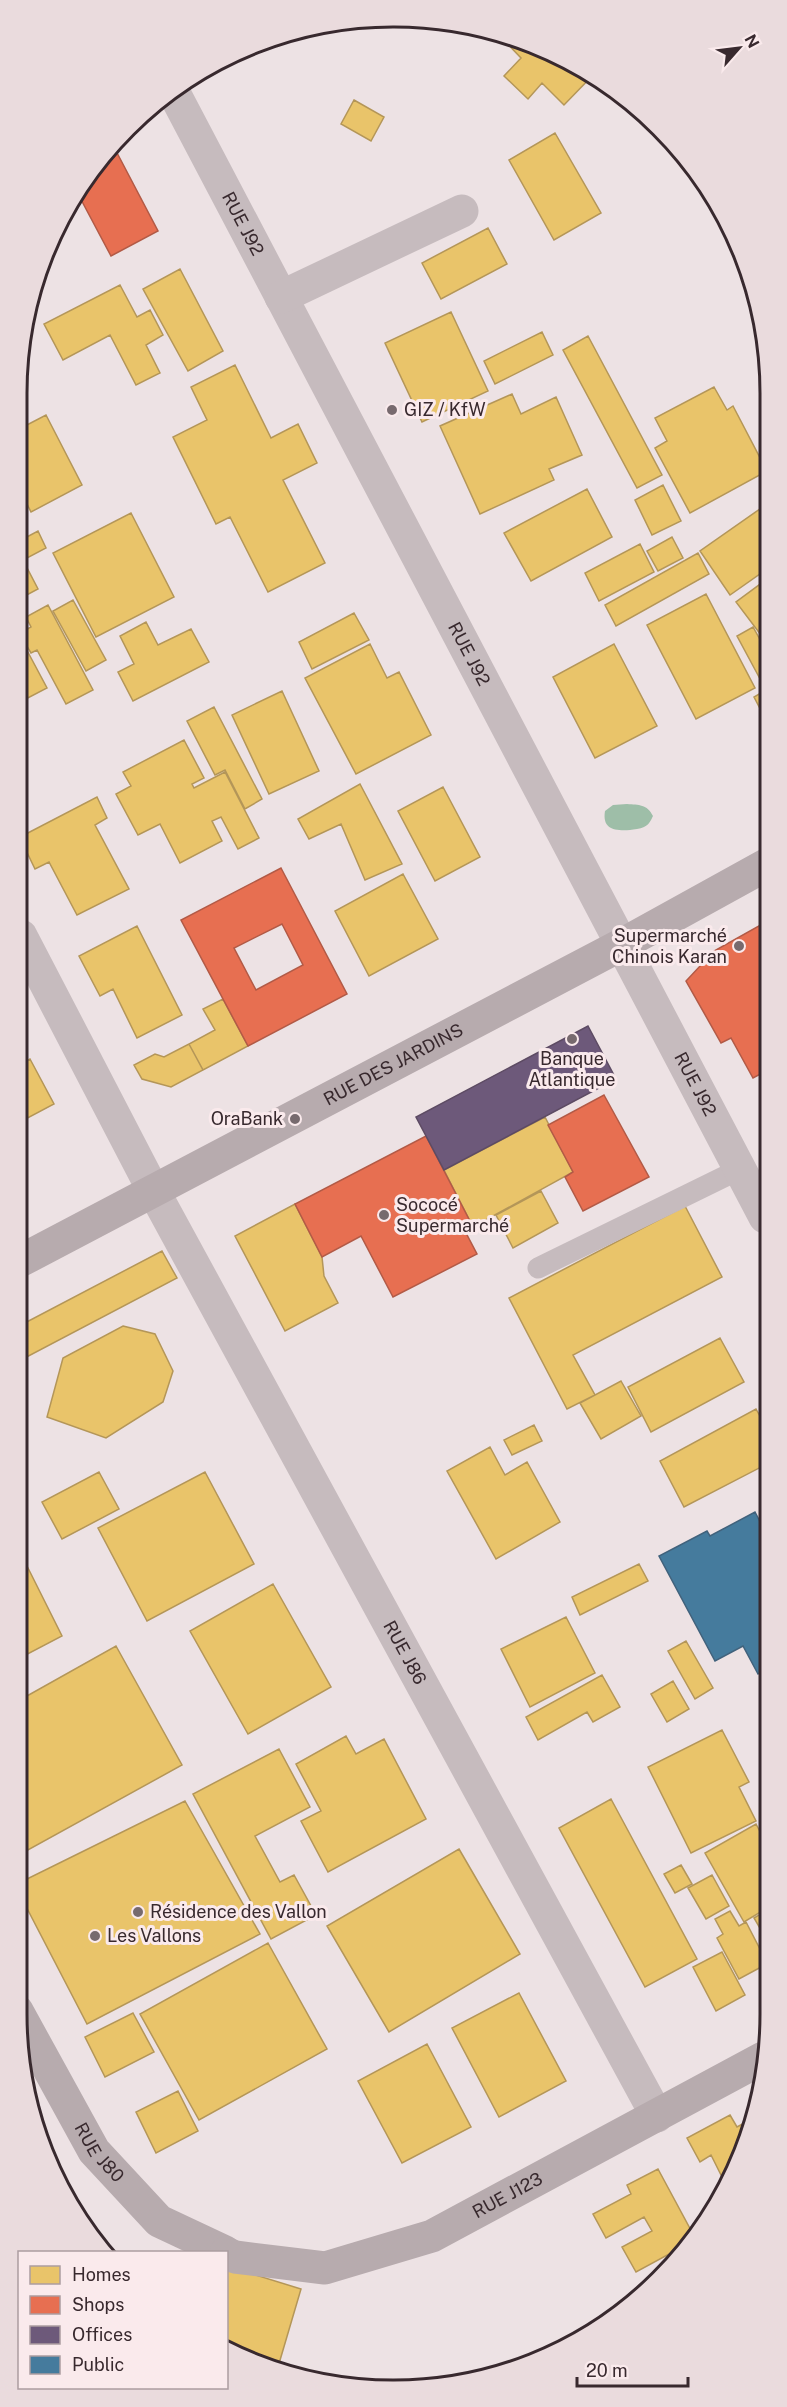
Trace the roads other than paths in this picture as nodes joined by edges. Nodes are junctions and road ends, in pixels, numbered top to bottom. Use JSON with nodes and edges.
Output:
{"nodes":[{"id":1,"x":177,"y":98,"type":"edge"},
{"id":2,"x":462,"y":211,"type":"dead end"},
{"id":3,"x":281,"y":297,"type":"junction"},
{"id":4,"x":760,"y":868,"type":"edge"},
{"id":5,"x":621,"y":945,"type":"junction"},
{"id":6,"x":27,"y":948,"type":"edge"},
{"id":7,"x":740,"y":1169,"type":"junction"},
{"id":8,"x":153,"y":1190,"type":"junction"},
{"id":9,"x":760,"y":1207,"type":"edge"},
{"id":10,"x":27,"y":1257,"type":"edge"},
{"id":11,"x":538,"y":1268,"type":"dead end"},
{"id":12,"x":28,"y":2033,"type":"edge"},
{"id":13,"x":757,"y":2061,"type":"edge"},
{"id":14,"x":657,"y":2116,"type":"junction"},
{"id":15,"x":223,"y":2251,"type":"edge"},
{"id":16,"x":229,"y":2254,"type":"edge"}],
"edges":[{"from":1,"to":3,"type":"street","name":"RUE J92"},
{"from":2,"to":3,"type":"street"},
{"from":3,"to":5,"type":"street","name":"RUE J92"},
{"from":4,"to":5,"type":"street","name":"RUE DES JARDINS"},
{"from":5,"to":7,"type":"street","name":"RUE J92"},
{"from":5,"to":8,"type":"street","name":"RUE DES JARDINS"},
{"from":6,"to":8,"type":"street","name":"RUE J86"},
{"from":7,"to":9,"type":"street","name":"RUE J92"},
{"from":7,"to":11,"type":"lane"},
{"from":8,"to":10,"type":"street","name":"RUE DES JARDINS"},
{"from":8,"to":14,"type":"street","name":"RUE J86"},
{"from":12,"to":15,"type":"street","name":"RUE J80"},
{"from":13,"to":14,"type":"street","name":"RUE J123"},
{"from":14,"to":16,"type":"street","name":"RUE J123"}]}
